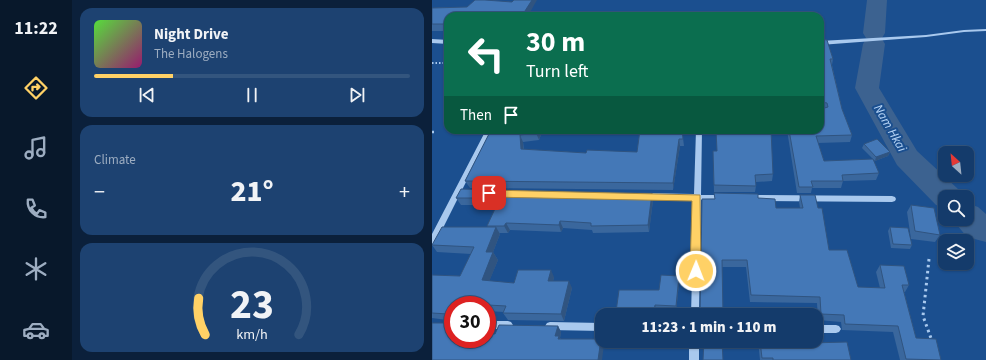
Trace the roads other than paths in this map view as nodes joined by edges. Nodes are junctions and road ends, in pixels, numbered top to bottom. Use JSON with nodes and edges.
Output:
{"nodes":[{"id":1,"x":986,"y":30,"type":"edge"},
{"id":2,"x":432,"y":41,"type":"edge"},
{"id":3,"x":444,"y":42,"type":"edge"},
{"id":4,"x":824,"y":44,"type":"edge"},
{"id":5,"x":487,"y":134,"type":"edge"},
{"id":6,"x":698,"y":134,"type":"edge"},
{"id":7,"x":633,"y":196,"type":"edge"},
{"id":8,"x":697,"y":197,"type":"junction"},
{"id":9,"x":728,"y":198,"type":"edge"},
{"id":10,"x":744,"y":198,"type":"edge"},
{"id":11,"x":892,"y":200,"type":"dead end"},
{"id":12,"x":432,"y":242,"type":"edge"},
{"id":13,"x":694,"y":308,"type":"edge"},
{"id":14,"x":496,"y":325,"type":"edge"},
{"id":15,"x":518,"y":325,"type":"edge"},
{"id":16,"x":541,"y":326,"type":"edge"},
{"id":17,"x":595,"y":327,"type":"edge"},
{"id":18,"x":823,"y":328,"type":"edge"},
{"id":19,"x":836,"y":328,"type":"dead end"},
{"id":20,"x":694,"y":348,"type":"edge"},
{"id":21,"x":694,"y":360,"type":"edge"}],
"edges":[{"from":1,"to":4,"type":"street"},
{"from":2,"to":3,"type":"street"},
{"from":5,"to":12,"type":"street"},
{"from":6,"to":8,"type":"street"},
{"from":7,"to":8,"type":"street"},
{"from":8,"to":9,"type":"street"},
{"from":8,"to":13,"type":"street"},
{"from":10,"to":11,"type":"street"},
{"from":14,"to":15,"type":"street"},
{"from":16,"to":17,"type":"street"},
{"from":18,"to":19,"type":"street"},
{"from":20,"to":21,"type":"street"}]}
